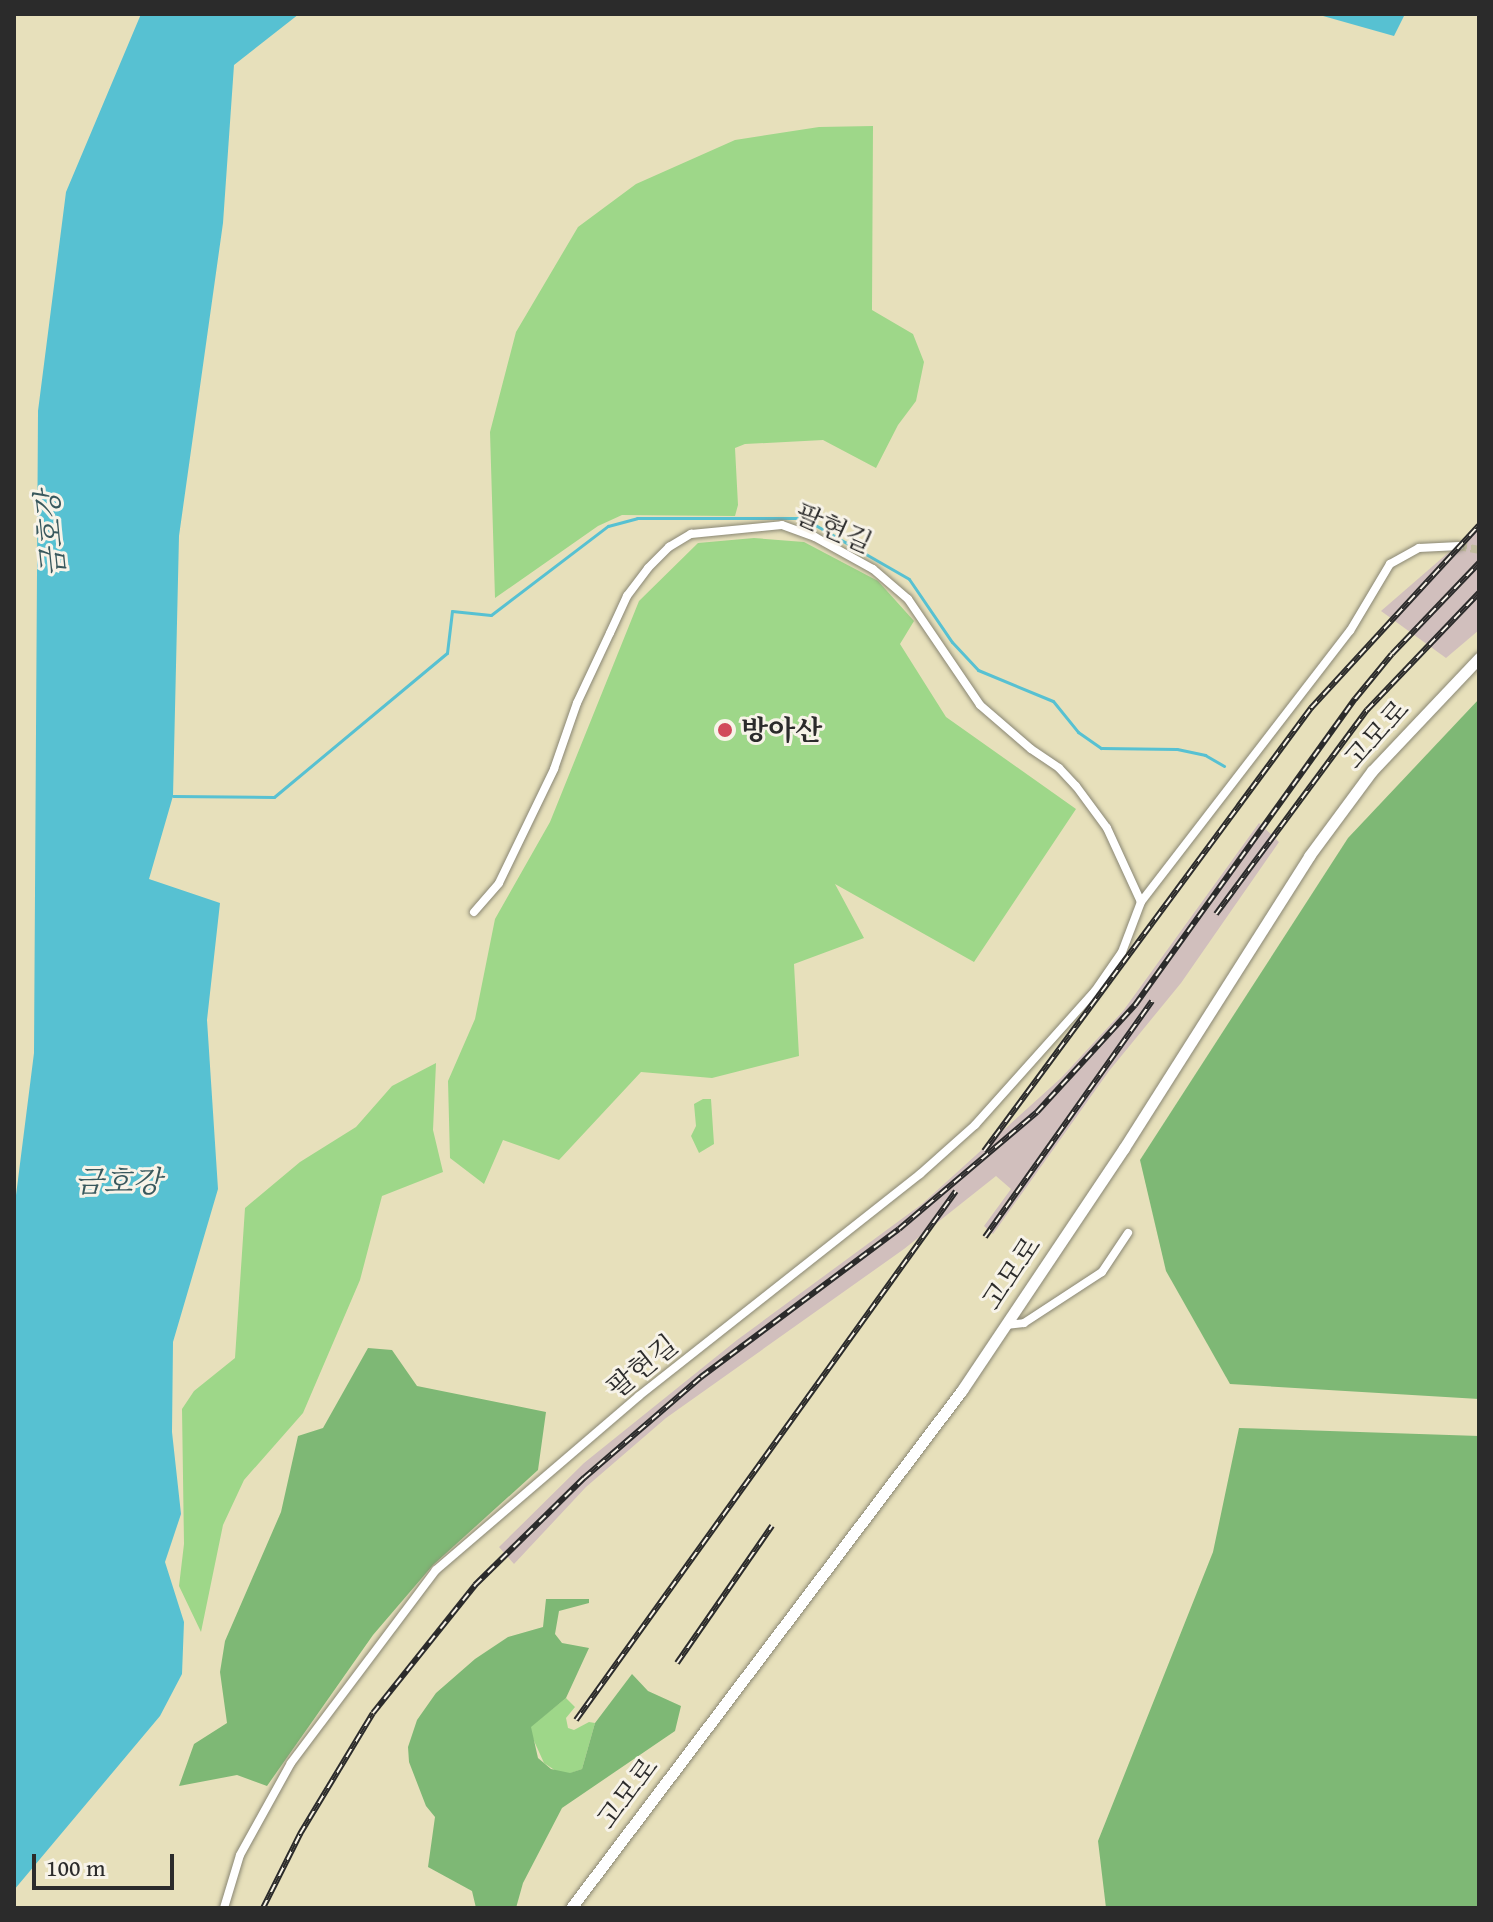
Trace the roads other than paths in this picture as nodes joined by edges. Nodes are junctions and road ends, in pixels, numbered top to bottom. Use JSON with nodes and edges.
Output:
{"nodes":[{"id":1,"x":1459,"y":546,"type":"tunnel mouth"},
{"id":2,"x":1479,"y":658,"type":"edge"},
{"id":3,"x":1141,"y":902,"type":"junction"},
{"id":4,"x":474,"y":912,"type":"dead end"},
{"id":5,"x":1128,"y":1233,"type":"dead end"},
{"id":6,"x":1006,"y":1325,"type":"junction"},
{"id":7,"x":224,"y":1908,"type":"edge"},
{"id":8,"x":571,"y":1908,"type":"edge"}],
"edges":[{"from":1,"to":3,"type":"street","name":"팔현길"},
{"from":2,"to":6,"type":"main road","name":"고모로"},
{"from":3,"to":4,"type":"street","name":"팔현길"},
{"from":3,"to":7,"type":"street","name":"팔현길"},
{"from":5,"to":6,"type":"street"},
{"from":6,"to":8,"type":"main road","name":"고모로"}]}
